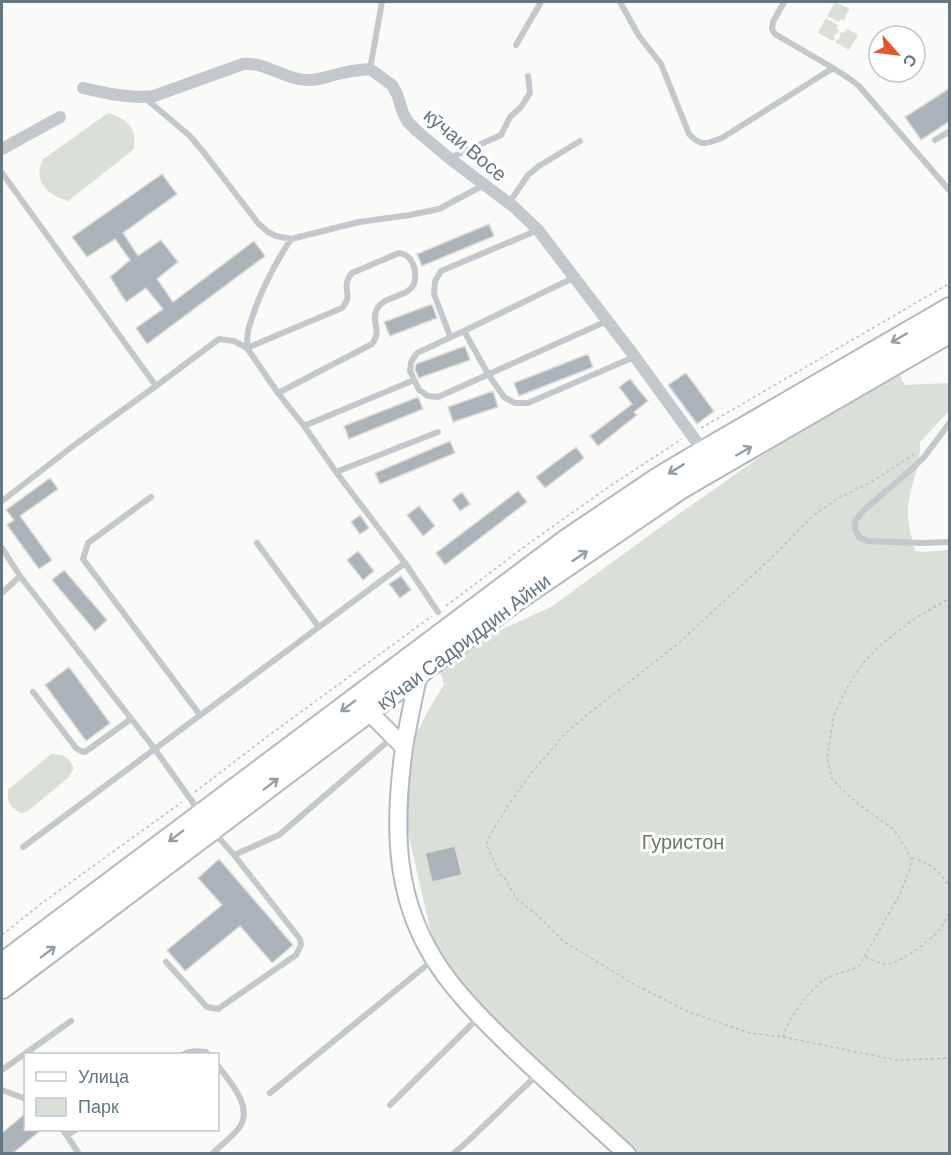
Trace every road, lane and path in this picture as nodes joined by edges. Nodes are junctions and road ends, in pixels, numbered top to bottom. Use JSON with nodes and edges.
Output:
{"nodes":[{"id":1,"x":382,"y":2,"type":"edge"},
{"id":2,"x":541,"y":2,"type":"edge"},
{"id":3,"x":620,"y":2,"type":"edge"},
{"id":4,"x":784,"y":2,"type":"edge"},
{"id":5,"x":516,"y":45,"type":"dead end"},
{"id":6,"x":833,"y":68,"type":"junction"},
{"id":7,"x":370,"y":69,"type":"junction"},
{"id":8,"x":528,"y":76,"type":"dead end"},
{"id":9,"x":83,"y":88,"type":"dead end"},
{"id":10,"x":144,"y":97,"type":"junction"},
{"id":11,"x":60,"y":117,"type":"dead end"},
{"id":12,"x":950,"y":131,"type":"edge"},
{"id":13,"x":935,"y":140,"type":"dead end"},
{"id":14,"x":580,"y":141,"type":"dead end"},
{"id":15,"x":2,"y":149,"type":"edge"},
{"id":16,"x":449,"y":158,"type":"junction"},
{"id":17,"x":2,"y":173,"type":"edge"},
{"id":18,"x":484,"y":185,"type":"junction"},
{"id":19,"x":950,"y":191,"type":"edge"},
{"id":20,"x":509,"y":203,"type":"junction"},
{"id":21,"x":538,"y":230,"type":"junction"},
{"id":22,"x":291,"y":238,"type":"junction"},
{"id":23,"x":575,"y":277,"type":"junction"},
{"id":24,"x":950,"y":309,"type":"edge"},
{"id":25,"x":607,"y":321,"type":"junction"},
{"id":26,"x":464,"y":331,"type":"junction"},
{"id":27,"x":950,"y":331,"type":"edge"},
{"id":28,"x":450,"y":336,"type":"junction"},
{"id":29,"x":247,"y":348,"type":"junction"},
{"id":30,"x":635,"y":357,"type":"junction"},
{"id":31,"x":488,"y":374,"type":"junction"},
{"id":32,"x":414,"y":380,"type":"junction"},
{"id":33,"x":156,"y":386,"type":"junction"},
{"id":34,"x":278,"y":393,"type":"junction"},
{"id":35,"x":950,"y":423,"type":"edge"},
{"id":36,"x":304,"y":426,"type":"junction"},
{"id":37,"x":438,"y":432,"type":"dead end"},
{"id":38,"x":936,"y":441,"type":"junction"},
{"id":39,"x":704,"y":452,"type":"junction"},
{"id":40,"x":336,"y":472,"type":"junction"},
{"id":41,"x":151,"y":497,"type":"dead end"},
{"id":42,"x":2,"y":501,"type":"edge"},
{"id":43,"x":950,"y":542,"type":"edge"},
{"id":44,"x":257,"y":543,"type":"dead end"},
{"id":45,"x":2,"y":548,"type":"edge"},
{"id":46,"x":405,"y":563,"type":"junction"},
{"id":47,"x":20,"y":576,"type":"junction"},
{"id":48,"x":2,"y":593,"type":"edge"},
{"id":49,"x":950,"y":598,"type":"edge"},
{"id":50,"x":438,"y":612,"type":"dead end"},
{"id":51,"x":318,"y":626,"type":"junction"},
{"id":52,"x":419,"y":672,"type":"junction"},
{"id":53,"x":33,"y":692,"type":"dead end"},
{"id":54,"x":368,"y":711,"type":"junction"},
{"id":55,"x":200,"y":716,"type":"junction"},
{"id":56,"x":131,"y":719,"type":"junction"},
{"id":57,"x":399,"y":742,"type":"junction"},
{"id":58,"x":154,"y":748,"type":"junction"},
{"id":59,"x":206,"y":822,"type":"junction"},
{"id":60,"x":23,"y":847,"type":"dead end"},
{"id":61,"x":234,"y":855,"type":"junction"},
{"id":62,"x":911,"y":858,"type":"junction"},
{"id":63,"x":950,"y":889,"type":"edge"},
{"id":64,"x":950,"y":911,"type":"edge"},
{"id":65,"x":865,"y":957,"type":"junction"},
{"id":66,"x":434,"y":960,"type":"junction"},
{"id":67,"x":3,"y":962,"type":"edge"},
{"id":68,"x":166,"y":962,"type":"dead end"},
{"id":69,"x":2,"y":987,"type":"edge"},
{"id":70,"x":479,"y":1016,"type":"junction"},
{"id":71,"x":71,"y":1021,"type":"dead end"},
{"id":72,"x":783,"y":1037,"type":"junction"},
{"id":73,"x":26,"y":1053,"type":"edge"},
{"id":74,"x":187,"y":1053,"type":"edge"},
{"id":75,"x":207,"y":1053,"type":"edge"},
{"id":76,"x":24,"y":1054,"type":"edge"},
{"id":77,"x":950,"y":1058,"type":"edge"},
{"id":78,"x":219,"y":1067,"type":"edge"},
{"id":79,"x":2,"y":1070,"type":"edge"},
{"id":80,"x":538,"y":1073,"type":"junction"},
{"id":81,"x":2,"y":1089,"type":"edge"},
{"id":82,"x":270,"y":1093,"type":"dead end"},
{"id":83,"x":24,"y":1098,"type":"edge"},
{"id":84,"x":390,"y":1105,"type":"dead end"},
{"id":85,"x":65,"y":1132,"type":"edge"},
{"id":86,"x":79,"y":1154,"type":"edge"},
{"id":87,"x":212,"y":1154,"type":"edge"},
{"id":88,"x":453,"y":1154,"type":"edge"},
{"id":89,"x":627,"y":1154,"type":"edge"}],
"edges":[{"from":1,"to":7,"type":"lane"},
{"from":2,"to":5,"type":"lane"},
{"from":3,"to":6,"type":"lane"},
{"from":4,"to":6,"type":"lane"},
{"from":6,"to":19,"type":"lane"},
{"from":7,"to":10,"type":"street"},
{"from":7,"to":16,"type":"street","name":"кӯчаи Восе"},
{"from":8,"to":16,"type":"lane"},
{"from":9,"to":10,"type":"street"},
{"from":10,"to":22,"type":"lane"},
{"from":11,"to":15,"type":"street"},
{"from":12,"to":13,"type":"lane"},
{"from":14,"to":20,"type":"lane"},
{"from":16,"to":18,"type":"street","name":"кӯчаи Восе"},
{"from":17,"to":33,"type":"lane"},
{"from":18,"to":20,"type":"street","name":"кӯчаи Восе"},
{"from":18,"to":22,"type":"lane"},
{"from":20,"to":21,"type":"street","name":"кӯчаи Восе"},
{"from":21,"to":23,"type":"street","name":"кӯчаи Восе"},
{"from":21,"to":28,"type":"lane"},
{"from":22,"to":29,"type":"lane"},
{"from":23,"to":25,"type":"street","name":"кӯчаи Восе"},
{"from":23,"to":26,"type":"lane"},
{"from":24,"to":39,"type":"highway","name":"кӯчаи Садриддин Айни","one_way":true},
{"from":25,"to":30,"type":"street","name":"кӯчаи Восе"},
{"from":25,"to":31,"type":"lane"},
{"from":26,"to":28,"type":"lane"},
{"from":26,"to":31,"type":"lane"},
{"from":52,"to":27,"type":"highway","name":"кӯчаи Садриддин Айни","one_way":true},
{"from":28,"to":32,"type":"lane"},
{"from":29,"to":33,"type":"lane"},
{"from":29,"to":34,"type":"lane"},
{"from":29,"to":34,"type":"lane"},
{"from":30,"to":31,"type":"lane"},
{"from":30,"to":39,"type":"street","name":"кӯчаи Восе"},
{"from":31,"to":32,"type":"lane"},
{"from":32,"to":36,"type":"lane"},
{"from":33,"to":42,"type":"lane"},
{"from":34,"to":36,"type":"lane"},
{"from":35,"to":38,"type":"lane"},
{"from":36,"to":40,"type":"lane"},
{"from":37,"to":40,"type":"lane"},
{"from":38,"to":43,"type":"lane"},
{"from":38,"to":72,"type":"path"},
{"from":39,"to":59,"type":"highway","name":"кӯчаи Садриддин Айни","one_way":true},
{"from":40,"to":46,"type":"lane"},
{"from":41,"to":55,"type":"lane"},
{"from":44,"to":51,"type":"lane"},
{"from":45,"to":47,"type":"lane"},
{"from":46,"to":50,"type":"lane"},
{"from":46,"to":51,"type":"lane"},
{"from":47,"to":48,"type":"lane"},
{"from":47,"to":56,"type":"lane"},
{"from":49,"to":62,"type":"path"},
{"from":51,"to":55,"type":"lane"},
{"from":52,"to":54,"type":"highway","name":"кӯчаи Садриддин Айни"},
{"from":52,"to":57,"type":"street"},
{"from":53,"to":56,"type":"lane"},
{"from":54,"to":57,"type":"street"},
{"from":59,"to":54,"type":"highway","name":"кӯчаи Садриддин Айни","one_way":true},
{"from":55,"to":58,"type":"lane"},
{"from":56,"to":58,"type":"lane"},
{"from":57,"to":61,"type":"lane"},
{"from":57,"to":66,"type":"street"},
{"from":58,"to":59,"type":"lane"},
{"from":58,"to":60,"type":"lane"},
{"from":59,"to":61,"type":"lane"},
{"from":59,"to":67,"type":"highway","name":"кӯчаи Садриддин Айни","one_way":true},
{"from":69,"to":59,"type":"highway","name":"кӯчаи Садриддин Айни","one_way":true},
{"from":61,"to":68,"type":"lane"},
{"from":62,"to":63,"type":"path"},
{"from":62,"to":65,"type":"path"},
{"from":64,"to":65,"type":"path"},
{"from":65,"to":72,"type":"path"},
{"from":66,"to":70,"type":"street"},
{"from":66,"to":82,"type":"lane"},
{"from":70,"to":80,"type":"street"},
{"from":70,"to":84,"type":"lane"},
{"from":71,"to":73,"type":"lane"},
{"from":72,"to":77,"type":"path"},
{"from":74,"to":75,"type":"lane"},
{"from":76,"to":79,"type":"lane"},
{"from":78,"to":87,"type":"lane"},
{"from":80,"to":88,"type":"lane"},
{"from":80,"to":89,"type":"street"},
{"from":81,"to":83,"type":"lane"},
{"from":85,"to":86,"type":"lane"}]}
